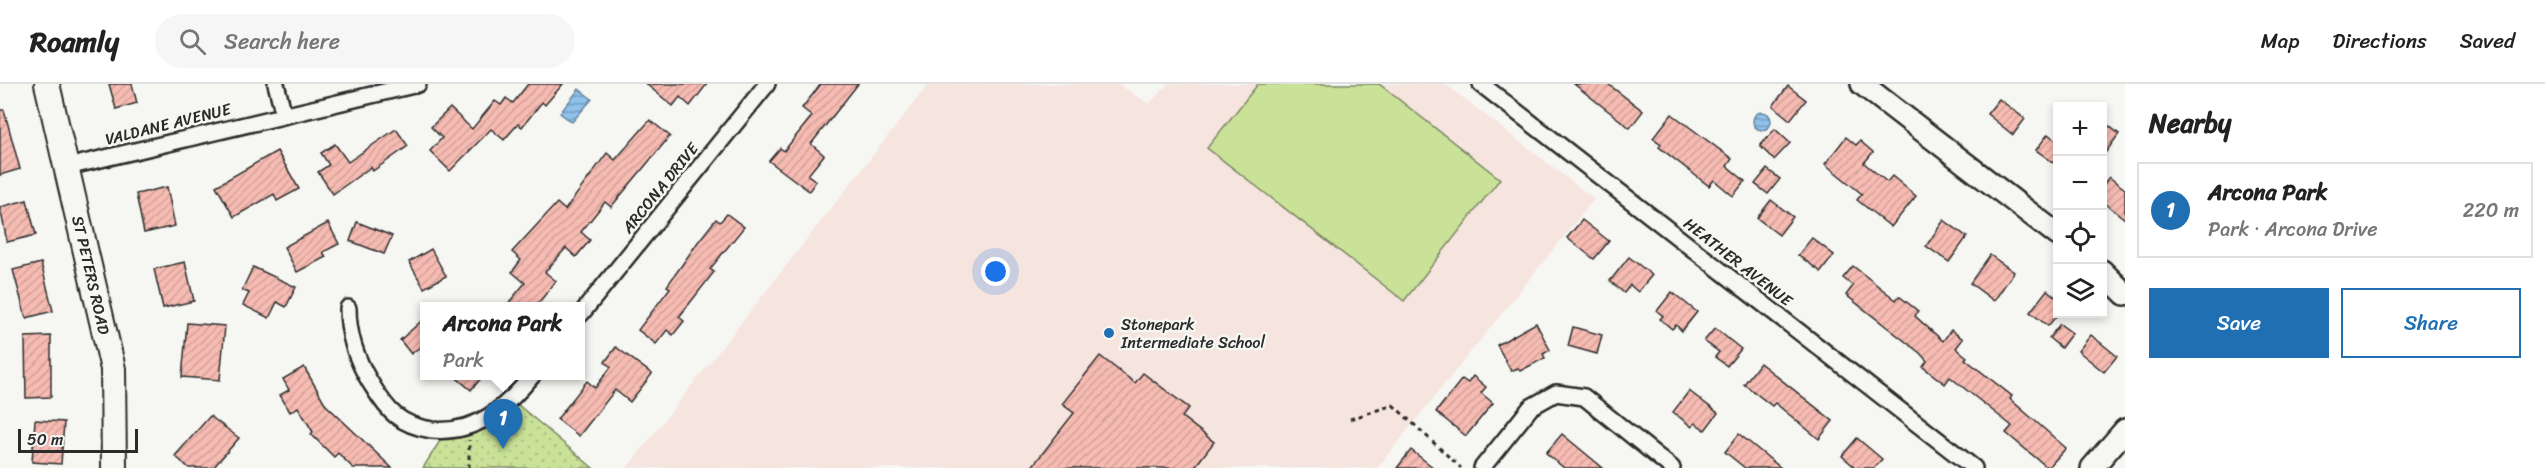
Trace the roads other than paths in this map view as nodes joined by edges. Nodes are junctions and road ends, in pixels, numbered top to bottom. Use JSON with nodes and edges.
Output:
{"nodes":[{"id":1,"x":47,"y":84,"type":"edge"},
{"id":2,"x":276,"y":84,"type":"edge"},
{"id":3,"x":418,"y":84,"type":"edge"},
{"id":4,"x":767,"y":84,"type":"edge"},
{"id":5,"x":1481,"y":84,"type":"edge"},
{"id":6,"x":1862,"y":84,"type":"edge"},
{"id":7,"x":284,"y":115,"type":"junction"},
{"id":8,"x":67,"y":167,"type":"junction"},
{"id":9,"x":2053,"y":231,"type":"edge"},
{"id":10,"x":2107,"y":272,"type":"edge"},
{"id":11,"x":2107,"y":274,"type":"edge"},
{"id":12,"x":2125,"y":282,"type":"edge"},
{"id":13,"x":2125,"y":294,"type":"edge"},
{"id":14,"x":348,"y":308,"type":"dead end"},
{"id":15,"x":585,"y":309,"type":"edge"},
{"id":16,"x":527,"y":380,"type":"edge"},
{"id":17,"x":2122,"y":430,"type":"edge"},
{"id":18,"x":114,"y":468,"type":"edge"},
{"id":19,"x":1482,"y":468,"type":"edge"},
{"id":20,"x":1672,"y":468,"type":"edge"},
{"id":21,"x":1974,"y":468,"type":"edge"},
{"id":22,"x":2092,"y":468,"type":"edge"}],
"edges":[{"from":1,"to":8,"type":"main road","name":"ST PETERS ROAD"},
{"from":2,"to":7,"type":"street"},
{"from":3,"to":7,"type":"street","name":"VALDANE AVENUE"},
{"from":4,"to":15,"type":"street","name":"ARCONA DRIVE"},
{"from":5,"to":21,"type":"street","name":"HEATHER AVENUE"},
{"from":6,"to":9,"type":"main road"},
{"from":7,"to":8,"type":"street","name":"VALDANE AVENUE"},
{"from":8,"to":18,"type":"main road","name":"ST PETERS ROAD"},
{"from":10,"to":12,"type":"main road"},
{"from":11,"to":13,"type":"main road"},
{"from":14,"to":16,"type":"street"},
{"from":17,"to":22,"type":"main road"},
{"from":19,"to":20,"type":"street"}]}
